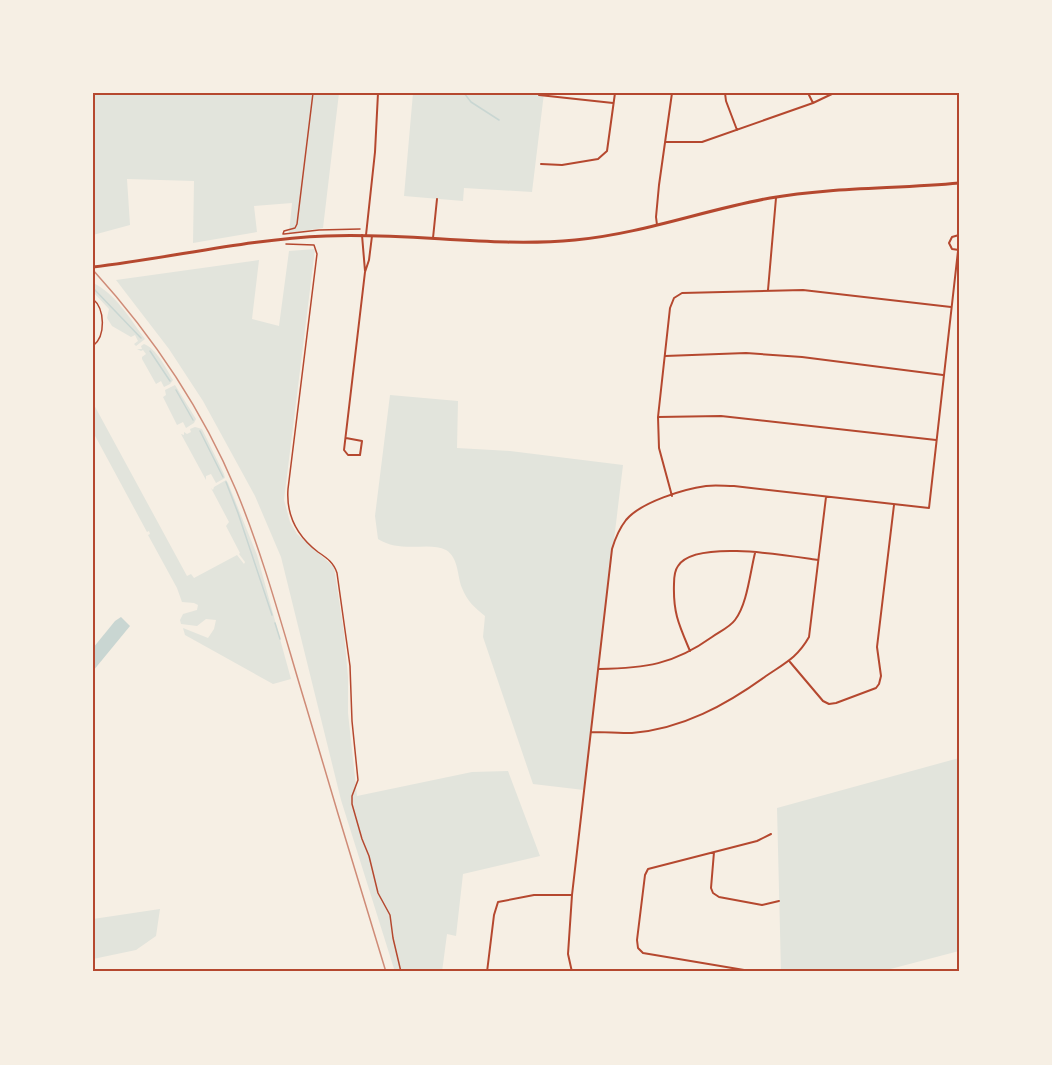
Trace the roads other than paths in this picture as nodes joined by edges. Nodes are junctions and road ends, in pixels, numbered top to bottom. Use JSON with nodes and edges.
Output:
{"nodes":[{"id":1,"x":378,"y":93,"type":"edge"},
{"id":2,"x":615,"y":93,"type":"edge"},
{"id":3,"x":672,"y":93,"type":"edge"},
{"id":4,"x":725,"y":93,"type":"edge"},
{"id":5,"x":808,"y":93,"type":"edge"},
{"id":6,"x":834,"y":93,"type":"edge"},
{"id":7,"x":539,"y":95,"type":"dead end"},
{"id":8,"x":614,"y":102,"type":"junction"},
{"id":9,"x":813,"y":103,"type":"junction"},
{"id":10,"x":737,"y":130,"type":"junction"},
{"id":11,"x":665,"y":142,"type":"junction"},
{"id":12,"x":541,"y":164,"type":"dead end"},
{"id":13,"x":959,"y":183,"type":"edge"},
{"id":14,"x":776,"y":197,"type":"junction"},
{"id":15,"x":437,"y":199,"type":"dead end"},
{"id":16,"x":657,"y":225,"type":"junction"},
{"id":17,"x":959,"y":235,"type":"edge"},
{"id":18,"x":364,"y":236,"type":"junction"},
{"id":19,"x":372,"y":236,"type":"junction"},
{"id":20,"x":433,"y":238,"type":"junction"},
{"id":21,"x":958,"y":250,"type":"edge"},
{"id":22,"x":93,"y":267,"type":"edge"},
{"id":23,"x":365,"y":272,"type":"junction"},
{"id":24,"x":768,"y":290,"type":"junction"},
{"id":25,"x":93,"y":299,"type":"edge"},
{"id":26,"x":952,"y":307,"type":"junction"},
{"id":27,"x":93,"y":346,"type":"edge"},
{"id":28,"x":666,"y":356,"type":"junction"},
{"id":29,"x":944,"y":375,"type":"junction"},
{"id":30,"x":658,"y":417,"type":"junction"},
{"id":31,"x":346,"y":438,"type":"junction"},
{"id":32,"x":937,"y":441,"type":"junction"},
{"id":33,"x":672,"y":496,"type":"junction"},
{"id":34,"x":826,"y":496,"type":"junction"},
{"id":35,"x":894,"y":505,"type":"junction"},
{"id":36,"x":755,"y":553,"type":"junction"},
{"id":37,"x":818,"y":560,"type":"junction"},
{"id":38,"x":690,"y":651,"type":"junction"},
{"id":39,"x":789,"y":662,"type":"junction"},
{"id":40,"x":598,"y":669,"type":"junction"},
{"id":41,"x":591,"y":732,"type":"junction"},
{"id":42,"x":771,"y":834,"type":"dead end"},
{"id":43,"x":714,"y":852,"type":"junction"},
{"id":44,"x":572,"y":895,"type":"junction"},
{"id":45,"x":779,"y":901,"type":"dead end"},
{"id":46,"x":735,"y":970,"type":"edge"},
{"id":47,"x":487,"y":972,"type":"edge"},
{"id":48,"x":572,"y":972,"type":"edge"},
{"id":49,"x":756,"y":972,"type":"edge"},
{"id":50,"x":771,"y":972,"type":"edge"},
{"id":51,"x":777,"y":972,"type":"edge"}],
"edges":[{"from":1,"to":18,"type":"street"},
{"from":2,"to":8,"type":"street"},
{"from":3,"to":11,"type":"street"},
{"from":4,"to":10,"type":"street"},
{"from":5,"to":9,"type":"street"},
{"from":6,"to":9,"type":"street"},
{"from":7,"to":8,"type":"street"},
{"from":8,"to":12,"type":"street"},
{"from":9,"to":10,"type":"street"},
{"from":10,"to":11,"type":"street"},
{"from":11,"to":16,"type":"street"},
{"from":13,"to":14,"type":"street"},
{"from":14,"to":16,"type":"street"},
{"from":14,"to":24,"type":"street"},
{"from":15,"to":20,"type":"street"},
{"from":16,"to":20,"type":"street"},
{"from":17,"to":21,"type":"street"},
{"from":18,"to":19,"type":"street"},
{"from":18,"to":22,"type":"street"},
{"from":18,"to":23,"type":"street"},
{"from":19,"to":20,"type":"street"},
{"from":19,"to":23,"type":"street"},
{"from":21,"to":26,"type":"street"},
{"from":23,"to":31,"type":"street"},
{"from":24,"to":26,"type":"street"},
{"from":24,"to":28,"type":"street"},
{"from":25,"to":27,"type":"lane"},
{"from":26,"to":29,"type":"street"},
{"from":28,"to":29,"type":"street"},
{"from":28,"to":30,"type":"street"},
{"from":29,"to":32,"type":"street"},
{"from":30,"to":32,"type":"street"},
{"from":30,"to":33,"type":"street"},
{"from":31,"to":31,"type":"street"},
{"from":32,"to":35,"type":"street"},
{"from":33,"to":34,"type":"street"},
{"from":33,"to":40,"type":"street"},
{"from":34,"to":35,"type":"street"},
{"from":34,"to":37,"type":"street"},
{"from":35,"to":39,"type":"street"},
{"from":36,"to":37,"type":"street"},
{"from":36,"to":38,"type":"street"},
{"from":36,"to":38,"type":"street"},
{"from":37,"to":39,"type":"street"},
{"from":38,"to":40,"type":"street"},
{"from":39,"to":41,"type":"street"},
{"from":40,"to":41,"type":"street"},
{"from":41,"to":44,"type":"street"},
{"from":42,"to":43,"type":"street"},
{"from":43,"to":45,"type":"street"},
{"from":43,"to":46,"type":"street"},
{"from":44,"to":47,"type":"street"},
{"from":44,"to":48,"type":"street"},
{"from":46,"to":49,"type":"street"},
{"from":50,"to":51,"type":"street"}]}
